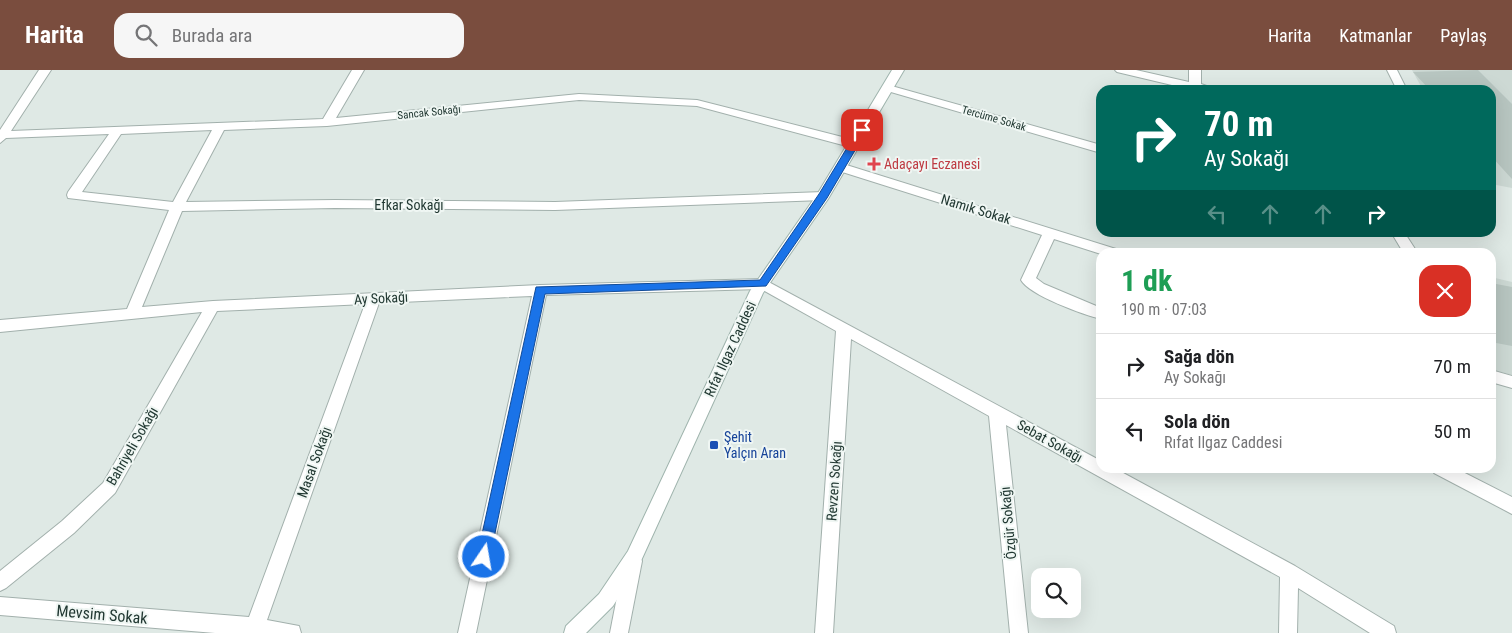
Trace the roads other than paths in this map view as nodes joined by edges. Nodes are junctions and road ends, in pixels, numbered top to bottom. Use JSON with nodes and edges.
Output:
{"nodes":[{"id":1,"x":45,"y":70,"type":"edge"},
{"id":2,"x":358,"y":70,"type":"edge"},
{"id":3,"x":898,"y":70,"type":"edge"},
{"id":4,"x":1121,"y":70,"type":"edge"},
{"id":5,"x":1195,"y":70,"type":"edge"},
{"id":6,"x":1392,"y":70,"type":"edge"},
{"id":7,"x":1185,"y":85,"type":"edge"},
{"id":8,"x":1194,"y":85,"type":"edge"},
{"id":9,"x":1400,"y":85,"type":"edge"},
{"id":10,"x":888,"y":88,"type":"junction"},
{"id":11,"x":327,"y":122,"type":"junction"},
{"id":12,"x":220,"y":126,"type":"junction"},
{"id":13,"x":117,"y":130,"type":"junction"},
{"id":14,"x":1,"y":137,"type":"edge"},
{"id":15,"x":854,"y":144,"type":"junction"},
{"id":16,"x":1096,"y":148,"type":"edge"},
{"id":17,"x":840,"y":167,"type":"junction"},
{"id":18,"x":823,"y":196,"type":"junction"},
{"id":19,"x":177,"y":207,"type":"junction"},
{"id":20,"x":1050,"y":233,"type":"junction"},
{"id":21,"x":1400,"y":237,"type":"edge"},
{"id":22,"x":1098,"y":248,"type":"edge"},
{"id":23,"x":1407,"y":248,"type":"edge"},
{"id":24,"x":763,"y":284,"type":"junction"},
{"id":25,"x":540,"y":290,"type":"junction"},
{"id":26,"x":374,"y":298,"type":"junction"},
{"id":27,"x":213,"y":306,"type":"junction"},
{"id":28,"x":1096,"y":312,"type":"edge"},
{"id":29,"x":132,"y":313,"type":"junction"},
{"id":30,"x":0,"y":326,"type":"edge"},
{"id":31,"x":844,"y":328,"type":"junction"},
{"id":32,"x":1496,"y":377,"type":"edge"},
{"id":33,"x":1512,"y":382,"type":"edge"},
{"id":34,"x":998,"y":413,"type":"junction"},
{"id":35,"x":1096,"y":467,"type":"edge"},
{"id":36,"x":1108,"y":473,"type":"edge"},
{"id":37,"x":1449,"y":473,"type":"edge"},
{"id":38,"x":1512,"y":506,"type":"edge"},
{"id":39,"x":634,"y":557,"type":"junction"},
{"id":40,"x":1289,"y":572,"type":"junction"},
{"id":41,"x":0,"y":582,"type":"edge"},
{"id":42,"x":0,"y":606,"type":"edge"},
{"id":43,"x":255,"y":626,"type":"junction"},
{"id":44,"x":292,"y":633,"type":"edge"},
{"id":45,"x":467,"y":633,"type":"edge"},
{"id":46,"x":574,"y":633,"type":"edge"},
{"id":47,"x":619,"y":633,"type":"edge"},
{"id":48,"x":824,"y":633,"type":"edge"},
{"id":49,"x":1019,"y":633,"type":"edge"},
{"id":50,"x":1288,"y":633,"type":"edge"},
{"id":51,"x":1387,"y":633,"type":"edge"}],
"edges":[{"from":1,"to":14,"type":"street"},
{"from":2,"to":11,"type":"street"},
{"from":3,"to":10,"type":"street","name":"Rıfat Ilgaz Caddesi"},
{"from":4,"to":7,"type":"street"},
{"from":5,"to":8,"type":"street"},
{"from":6,"to":9,"type":"lane"},
{"from":10,"to":15,"type":"street","name":"Rıfat Ilgaz Caddesi"},
{"from":10,"to":16,"type":"street","name":"Tercüme Sokak"},
{"from":11,"to":12,"type":"street","name":"Sancak Sokağı"},
{"from":11,"to":15,"type":"street","name":"Sancak Sokağı"},
{"from":12,"to":13,"type":"street","name":"Sancak Sokağı"},
{"from":12,"to":19,"type":"street"},
{"from":13,"to":14,"type":"street","name":"Sancak Sokağı"},
{"from":13,"to":19,"type":"street","name":"Efkar Sokağı"},
{"from":15,"to":17,"type":"street","name":"Rıfat Ilgaz Caddesi"},
{"from":17,"to":18,"type":"street","name":"Rıfat Ilgaz Caddesi"},
{"from":17,"to":20,"type":"street","name":"Namık Sokak"},
{"from":18,"to":19,"type":"street","name":"Efkar Sokağı"},
{"from":18,"to":24,"type":"street","name":"Rıfat Ilgaz Caddesi"},
{"from":19,"to":29,"type":"street"},
{"from":20,"to":22,"type":"street","name":"Namık Sokak"},
{"from":20,"to":28,"type":"street"},
{"from":21,"to":23,"type":"street"},
{"from":24,"to":25,"type":"street","name":"Ay Sokağı"},
{"from":24,"to":31,"type":"street","name":"Sebat Sokağı"},
{"from":24,"to":39,"type":"street","name":"Rıfat Ilgaz Caddesi"},
{"from":25,"to":26,"type":"street","name":"Ay Sokağı"},
{"from":25,"to":45,"type":"street"},
{"from":26,"to":27,"type":"street","name":"Ay Sokağı"},
{"from":26,"to":43,"type":"street","name":"Masal Sokağı"},
{"from":27,"to":29,"type":"street","name":"Ay Sokağı"},
{"from":27,"to":41,"type":"street","name":"Bahriyeli Sokağı"},
{"from":29,"to":30,"type":"street","name":"Ay Sokağı"},
{"from":31,"to":34,"type":"street","name":"Sebat Sokağı"},
{"from":31,"to":48,"type":"street","name":"Revzen Sokağı"},
{"from":32,"to":33,"type":"street"},
{"from":34,"to":35,"type":"street","name":"Sebat Sokağı"},
{"from":34,"to":49,"type":"street","name":"Özgür Sokağı"},
{"from":36,"to":40,"type":"street","name":"Sebat Sokağı"},
{"from":37,"to":38,"type":"street"},
{"from":39,"to":46,"type":"street","name":"Rıfat Ilgaz Caddesi"},
{"from":39,"to":47,"type":"street"},
{"from":40,"to":50,"type":"street"},
{"from":40,"to":51,"type":"street","name":"Sebat Sokağı"},
{"from":42,"to":43,"type":"street","name":"Mevsim Sokak"},
{"from":43,"to":44,"type":"street","name":"Mevsim Sokak"}]}
